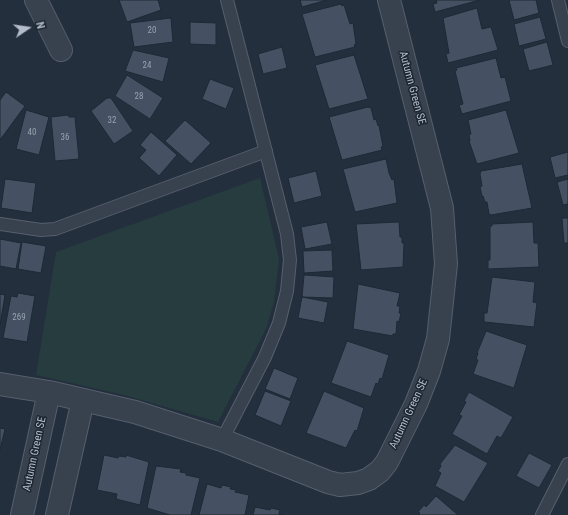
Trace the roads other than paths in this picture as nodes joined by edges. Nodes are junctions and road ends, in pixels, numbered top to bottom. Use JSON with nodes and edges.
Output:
{"nodes":[{"id":1,"x":36,"y":0,"type":"edge"},
{"id":2,"x":227,"y":0,"type":"edge"},
{"id":3,"x":389,"y":0,"type":"edge"},
{"id":4,"x":558,"y":0,"type":"edge"},
{"id":5,"x":568,"y":41,"type":"edge"},
{"id":6,"x":61,"y":50,"type":"dead end"},
{"id":7,"x":266,"y":151,"type":"junction"},
{"id":8,"x":0,"y":224,"type":"edge"},
{"id":9,"x":0,"y":384,"type":"edge"},
{"id":10,"x":49,"y":392,"type":"junction"},
{"id":11,"x":82,"y":400,"type":"junction"},
{"id":12,"x":222,"y":440,"type":"junction"},
{"id":13,"x":568,"y":464,"type":"edge"},
{"id":14,"x":22,"y":515,"type":"edge"},
{"id":15,"x":57,"y":515,"type":"edge"},
{"id":16,"x":542,"y":515,"type":"edge"}],
"edges":[{"from":1,"to":6,"type":"street"},
{"from":2,"to":7,"type":"lane"},
{"from":3,"to":12,"type":"street","name":"Autumn Green SE"},
{"from":4,"to":5,"type":"lane"},
{"from":7,"to":8,"type":"lane"},
{"from":7,"to":12,"type":"lane"},
{"from":9,"to":10,"type":"street","name":"Autumn Green SE"},
{"from":10,"to":11,"type":"street","name":"Autumn Green SE"},
{"from":10,"to":14,"type":"street","name":"Autumn Green SE"},
{"from":11,"to":12,"type":"street","name":"Autumn Green SE"},
{"from":11,"to":15,"type":"street"},
{"from":13,"to":16,"type":"lane"}]}
